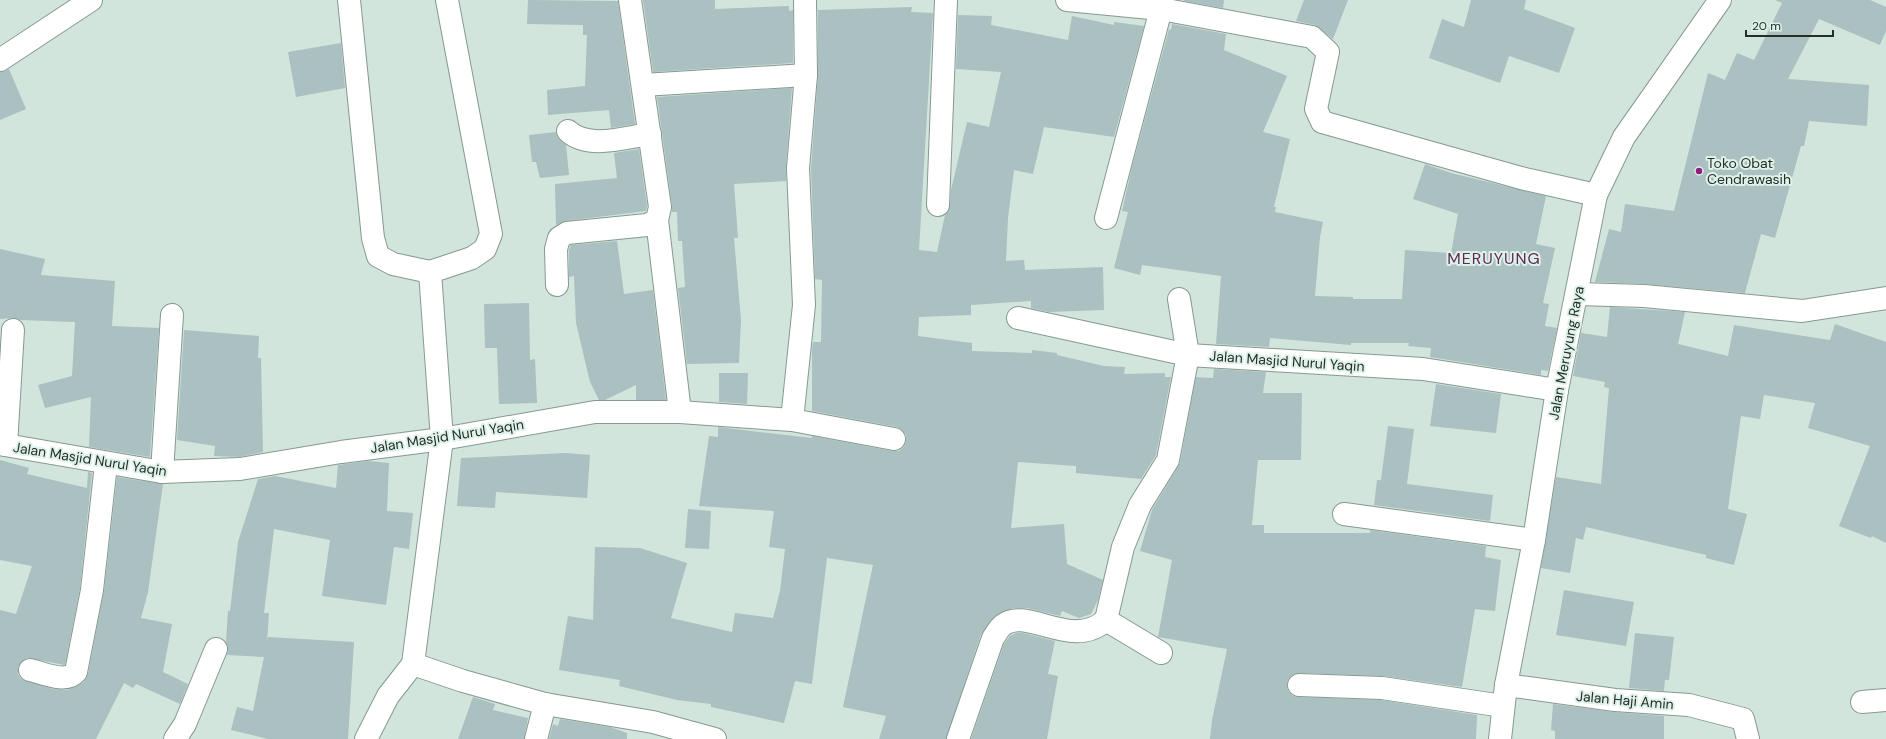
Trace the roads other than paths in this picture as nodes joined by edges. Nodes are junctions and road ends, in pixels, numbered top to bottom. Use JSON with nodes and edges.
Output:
{"nodes":[{"id":1,"x":91,"y":0,"type":"edge"},
{"id":2,"x":349,"y":0,"type":"edge"},
{"id":3,"x":447,"y":0,"type":"edge"},
{"id":4,"x":630,"y":0,"type":"edge"},
{"id":5,"x":805,"y":0,"type":"edge"},
{"id":6,"x":946,"y":0,"type":"edge"},
{"id":7,"x":1067,"y":0,"type":"edge"},
{"id":8,"x":1720,"y":0,"type":"edge"},
{"id":9,"x":1139,"y":3,"type":"edge"},
{"id":10,"x":1161,"y":9,"type":"junction"},
{"id":11,"x":0,"y":60,"type":"edge"},
{"id":12,"x":806,"y":75,"type":"junction"},
{"id":13,"x":643,"y":85,"type":"junction"},
{"id":14,"x":568,"y":131,"type":"dead end"},
{"id":15,"x":650,"y":134,"type":"junction"},
{"id":16,"x":1596,"y":195,"type":"junction"},
{"id":17,"x":938,"y":205,"type":"dead end"},
{"id":18,"x":1106,"y":218,"type":"dead end"},
{"id":19,"x":657,"y":220,"type":"junction"},
{"id":20,"x":430,"y":272,"type":"junction"},
{"id":21,"x":557,"y":285,"type":"dead end"},
{"id":22,"x":1577,"y":294,"type":"junction"},
{"id":23,"x":1886,"y":298,"type":"edge"},
{"id":24,"x":1179,"y":299,"type":"dead end"},
{"id":25,"x":172,"y":315,"type":"dead end"},
{"id":26,"x":1018,"y":318,"type":"dead end"},
{"id":27,"x":13,"y":330,"type":"dead end"},
{"id":28,"x":1188,"y":355,"type":"junction"},
{"id":29,"x":1557,"y":390,"type":"junction"},
{"id":30,"x":680,"y":412,"type":"junction"},
{"id":31,"x":792,"y":420,"type":"junction"},
{"id":32,"x":894,"y":438,"type":"dead end"},
{"id":33,"x":442,"y":439,"type":"junction"},
{"id":34,"x":3,"y":445,"type":"edge"},
{"id":35,"x":106,"y":464,"type":"junction"},
{"id":36,"x":162,"y":472,"type":"junction"},
{"id":37,"x":1344,"y":514,"type":"dead end"},
{"id":38,"x":1534,"y":540,"type":"junction"},
{"id":39,"x":1106,"y":620,"type":"junction"},
{"id":40,"x":216,"y":649,"type":"dead end"},
{"id":41,"x":1161,"y":653,"type":"dead end"},
{"id":42,"x":413,"y":664,"type":"junction"},
{"id":43,"x":30,"y":670,"type":"dead end"},
{"id":44,"x":1506,"y":684,"type":"junction"},
{"id":45,"x":1299,"y":685,"type":"dead end"},
{"id":46,"x":1886,"y":700,"type":"edge"},
{"id":47,"x":1862,"y":702,"type":"dead end"},
{"id":48,"x":546,"y":704,"type":"junction"},
{"id":49,"x":1503,"y":706,"type":"junction"},
{"id":50,"x":1746,"y":729,"type":"edge"},
{"id":51,"x":175,"y":739,"type":"edge"},
{"id":52,"x":366,"y":739,"type":"edge"},
{"id":53,"x":536,"y":739,"type":"edge"},
{"id":54,"x":715,"y":739,"type":"edge"},
{"id":55,"x":958,"y":739,"type":"edge"},
{"id":56,"x":1500,"y":739,"type":"edge"}],
"edges":[{"from":1,"to":11,"type":"street"},
{"from":2,"to":20,"type":"street"},
{"from":3,"to":20,"type":"street"},
{"from":4,"to":13,"type":"street"},
{"from":5,"to":12,"type":"street"},
{"from":6,"to":17,"type":"street"},
{"from":7,"to":9,"type":"street"},
{"from":8,"to":16,"type":"street","name":"Jalan Meruyung Raya"},
{"from":9,"to":10,"type":"street"},
{"from":10,"to":16,"type":"street"},
{"from":10,"to":18,"type":"street"},
{"from":12,"to":13,"type":"street"},
{"from":12,"to":31,"type":"street"},
{"from":13,"to":15,"type":"street"},
{"from":14,"to":15,"type":"street"},
{"from":15,"to":19,"type":"street"},
{"from":16,"to":22,"type":"street","name":"Jalan Meruyung Raya"},
{"from":19,"to":21,"type":"street"},
{"from":19,"to":30,"type":"street"},
{"from":20,"to":33,"type":"street"},
{"from":22,"to":23,"type":"street"},
{"from":22,"to":29,"type":"street","name":"Jalan Meruyung Raya"},
{"from":24,"to":28,"type":"street"},
{"from":25,"to":36,"type":"street"},
{"from":26,"to":28,"type":"street","name":"Jalan Masjid Nurul Yaqin"},
{"from":27,"to":34,"type":"street"},
{"from":28,"to":29,"type":"street","name":"Jalan Masjid Nurul Yaqin"},
{"from":28,"to":39,"type":"street"},
{"from":29,"to":38,"type":"street","name":"Jalan Meruyung Raya"},
{"from":30,"to":31,"type":"street","name":"Jalan Masjid Nurul Yaqin"},
{"from":30,"to":33,"type":"street","name":"Jalan Masjid Nurul Yaqin"},
{"from":31,"to":32,"type":"street","name":"Jalan Masjid Nurul Yaqin"},
{"from":33,"to":36,"type":"street","name":"Jalan Masjid Nurul Yaqin"},
{"from":33,"to":42,"type":"street"},
{"from":34,"to":35,"type":"street","name":"Jalan Masjid Nurul Yaqin"},
{"from":35,"to":36,"type":"street","name":"Jalan Masjid Nurul Yaqin"},
{"from":35,"to":43,"type":"street"},
{"from":37,"to":38,"type":"street"},
{"from":38,"to":44,"type":"street","name":"Jalan Meruyung Raya"},
{"from":39,"to":41,"type":"street"},
{"from":39,"to":55,"type":"street"},
{"from":40,"to":51,"type":"street"},
{"from":42,"to":48,"type":"street"},
{"from":42,"to":52,"type":"street"},
{"from":44,"to":49,"type":"street","name":"Jalan Meruyung Raya"},
{"from":44,"to":50,"type":"street","name":"Jalan Haji Amin"},
{"from":45,"to":49,"type":"street"},
{"from":46,"to":47,"type":"street"},
{"from":48,"to":53,"type":"street"},
{"from":48,"to":54,"type":"street"},
{"from":49,"to":56,"type":"street","name":"Jalan Meruyung Raya"}]}
